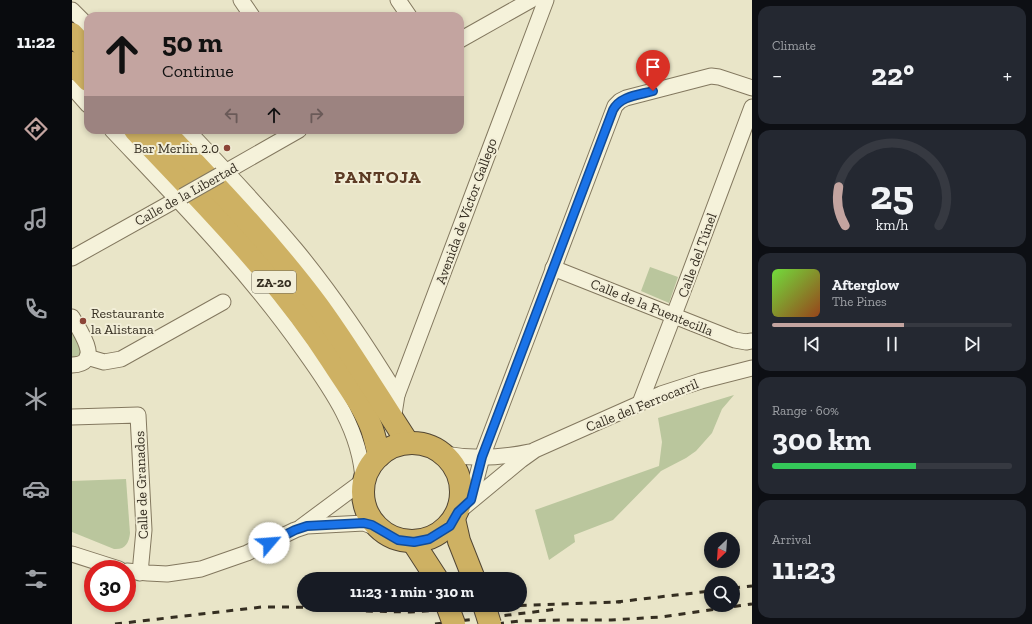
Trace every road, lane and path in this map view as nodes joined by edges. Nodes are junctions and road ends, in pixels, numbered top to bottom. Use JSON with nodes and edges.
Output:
{"nodes":[{"id":1,"x":242,"y":0,"type":"edge"},
{"id":2,"x":398,"y":0,"type":"edge"},
{"id":3,"x":531,"y":0,"type":"edge"},
{"id":4,"x":546,"y":0,"type":"edge"},
{"id":5,"x":72,"y":10,"type":"edge"},
{"id":6,"x":250,"y":12,"type":"edge"},
{"id":7,"x":406,"y":12,"type":"edge"},
{"id":8,"x":84,"y":22,"type":"edge"},
{"id":9,"x":72,"y":34,"type":"edge"},
{"id":10,"x":464,"y":38,"type":"edge"},
{"id":11,"x":84,"y":47,"type":"edge"},
{"id":12,"x":72,"y":63,"type":"edge"},
{"id":13,"x":84,"y":76,"type":"edge"},
{"id":14,"x":72,"y":88,"type":"edge"},
{"id":15,"x":752,"y":88,"type":"edge"},
{"id":16,"x":84,"y":101,"type":"edge"},
{"id":17,"x":752,"y":107,"type":"edge"},
{"id":18,"x":116,"y":134,"type":"edge"},
{"id":19,"x":139,"y":134,"type":"edge"},
{"id":20,"x":167,"y":134,"type":"edge"},
{"id":21,"x":190,"y":134,"type":"edge"},
{"id":22,"x":292,"y":134,"type":"edge"},
{"id":23,"x":224,"y":173,"type":"junction"},
{"id":24,"x":180,"y":197,"type":"junction"},
{"id":25,"x":72,"y":258,"type":"edge"},
{"id":26,"x":553,"y":268,"type":"junction"},
{"id":27,"x":223,"y":302,"type":"dead end"},
{"id":28,"x":674,"y":316,"type":"junction"},
{"id":29,"x":72,"y":317,"type":"edge"},
{"id":30,"x":752,"y":341,"type":"edge"},
{"id":31,"x":87,"y":357,"type":"junction"},
{"id":32,"x":72,"y":365,"type":"edge"},
{"id":33,"x":752,"y":368,"type":"edge"},
{"id":34,"x":396,"y":395,"type":"junction"},
{"id":35,"x":640,"y":403,"type":"junction"},
{"id":36,"x":72,"y":417,"type":"edge"},
{"id":37,"x":395,"y":423,"type":"junction"},
{"id":38,"x":408,"y":443,"type":"junction"},
{"id":39,"x":535,"y":450,"type":"junction"},
{"id":40,"x":444,"y":454,"type":"junction"},
{"id":41,"x":379,"y":456,"type":"junction"},
{"id":42,"x":482,"y":457,"type":"junction"},
{"id":43,"x":363,"y":481,"type":"junction"},
{"id":44,"x":461,"y":510,"type":"junction"},
{"id":45,"x":301,"y":527,"type":"junction"},
{"id":46,"x":381,"y":530,"type":"junction"},
{"id":47,"x":414,"y":542,"type":"junction"},
{"id":48,"x":72,"y":554,"type":"edge"},
{"id":49,"x":91,"y":560,"type":"edge"},
{"id":50,"x":136,"y":561,"type":"edge"},
{"id":51,"x":136,"y":572,"type":"edge"},
{"id":52,"x":433,"y":572,"type":"edge"},
{"id":53,"x":471,"y":572,"type":"edge"},
{"id":54,"x":450,"y":612,"type":"edge"},
{"id":55,"x":486,"y":612,"type":"edge"},
{"id":56,"x":454,"y":624,"type":"edge"},
{"id":57,"x":490,"y":624,"type":"edge"}],
"edges":[{"from":1,"to":6,"type":"street"},
{"from":2,"to":7,"type":"street"},
{"from":3,"to":10,"type":"street"},
{"from":4,"to":34,"type":"street","name":"Avenida de Víctor Gallego"},
{"from":5,"to":8,"type":"street"},
{"from":9,"to":11,"type":"highway"},
{"from":12,"to":13,"type":"highway"},
{"from":14,"to":16,"type":"street"},
{"from":15,"to":26,"type":"street"},
{"from":17,"to":28,"type":"street","name":"Calle del Túnel"},
{"from":18,"to":24,"type":"street"},
{"from":19,"to":41,"type":"highway","number":"ZA-20"},
{"from":20,"to":37,"type":"highway","number":"ZA-20"},
{"from":21,"to":23,"type":"street"},
{"from":22,"to":23,"type":"street","name":"Calle de la Libertad"},
{"from":23,"to":24,"type":"street","name":"Calle de la Libertad","bridge":true},
{"from":23,"to":34,"type":"street"},
{"from":24,"to":25,"type":"street","name":"Calle de la Libertad"},
{"from":24,"to":43,"type":"street"},
{"from":26,"to":28,"type":"street","name":"Calle de la Fuentecilla"},
{"from":26,"to":42,"type":"street"},
{"from":27,"to":31,"type":"street"},
{"from":28,"to":30,"type":"street","name":"Calle de la Fuentecilla"},
{"from":28,"to":35,"type":"street","name":"Calle del Túnel"},
{"from":29,"to":31,"type":"street"},
{"from":31,"to":32,"type":"street"},
{"from":33,"to":35,"type":"street","name":"Calle del Ferrocarril"},
{"from":34,"to":37,"type":"street","name":"Avenida de Víctor Gallego"},
{"from":35,"to":39,"type":"street","name":"Calle del Ferrocarril"},
{"from":36,"to":50,"type":"street","name":"Calle de Granados"},
{"from":37,"to":38,"type":"highway","number":"ZA-20"},
{"from":38,"to":40,"type":"highway"},
{"from":38,"to":41,"type":"highway"},
{"from":39,"to":42,"type":"street","name":"Calle del Ferrocarril"},
{"from":39,"to":44,"type":"street","name":"Calle del Ferrocarril"},
{"from":40,"to":42,"type":"street","name":"Calle del Ferrocarril"},
{"from":40,"to":44,"type":"highway"},
{"from":41,"to":43,"type":"highway"},
{"from":42,"to":44,"type":"street"},
{"from":43,"to":45,"type":"street"},
{"from":43,"to":46,"type":"highway"},
{"from":44,"to":47,"type":"highway"},
{"from":44,"to":53,"type":"highway"},
{"from":45,"to":46,"type":"street"},
{"from":45,"to":51,"type":"street"},
{"from":46,"to":47,"type":"highway"},
{"from":47,"to":52,"type":"highway"},
{"from":48,"to":49,"type":"street"},
{"from":54,"to":56,"type":"highway","bridge":true},
{"from":55,"to":57,"type":"highway","bridge":true}]}
